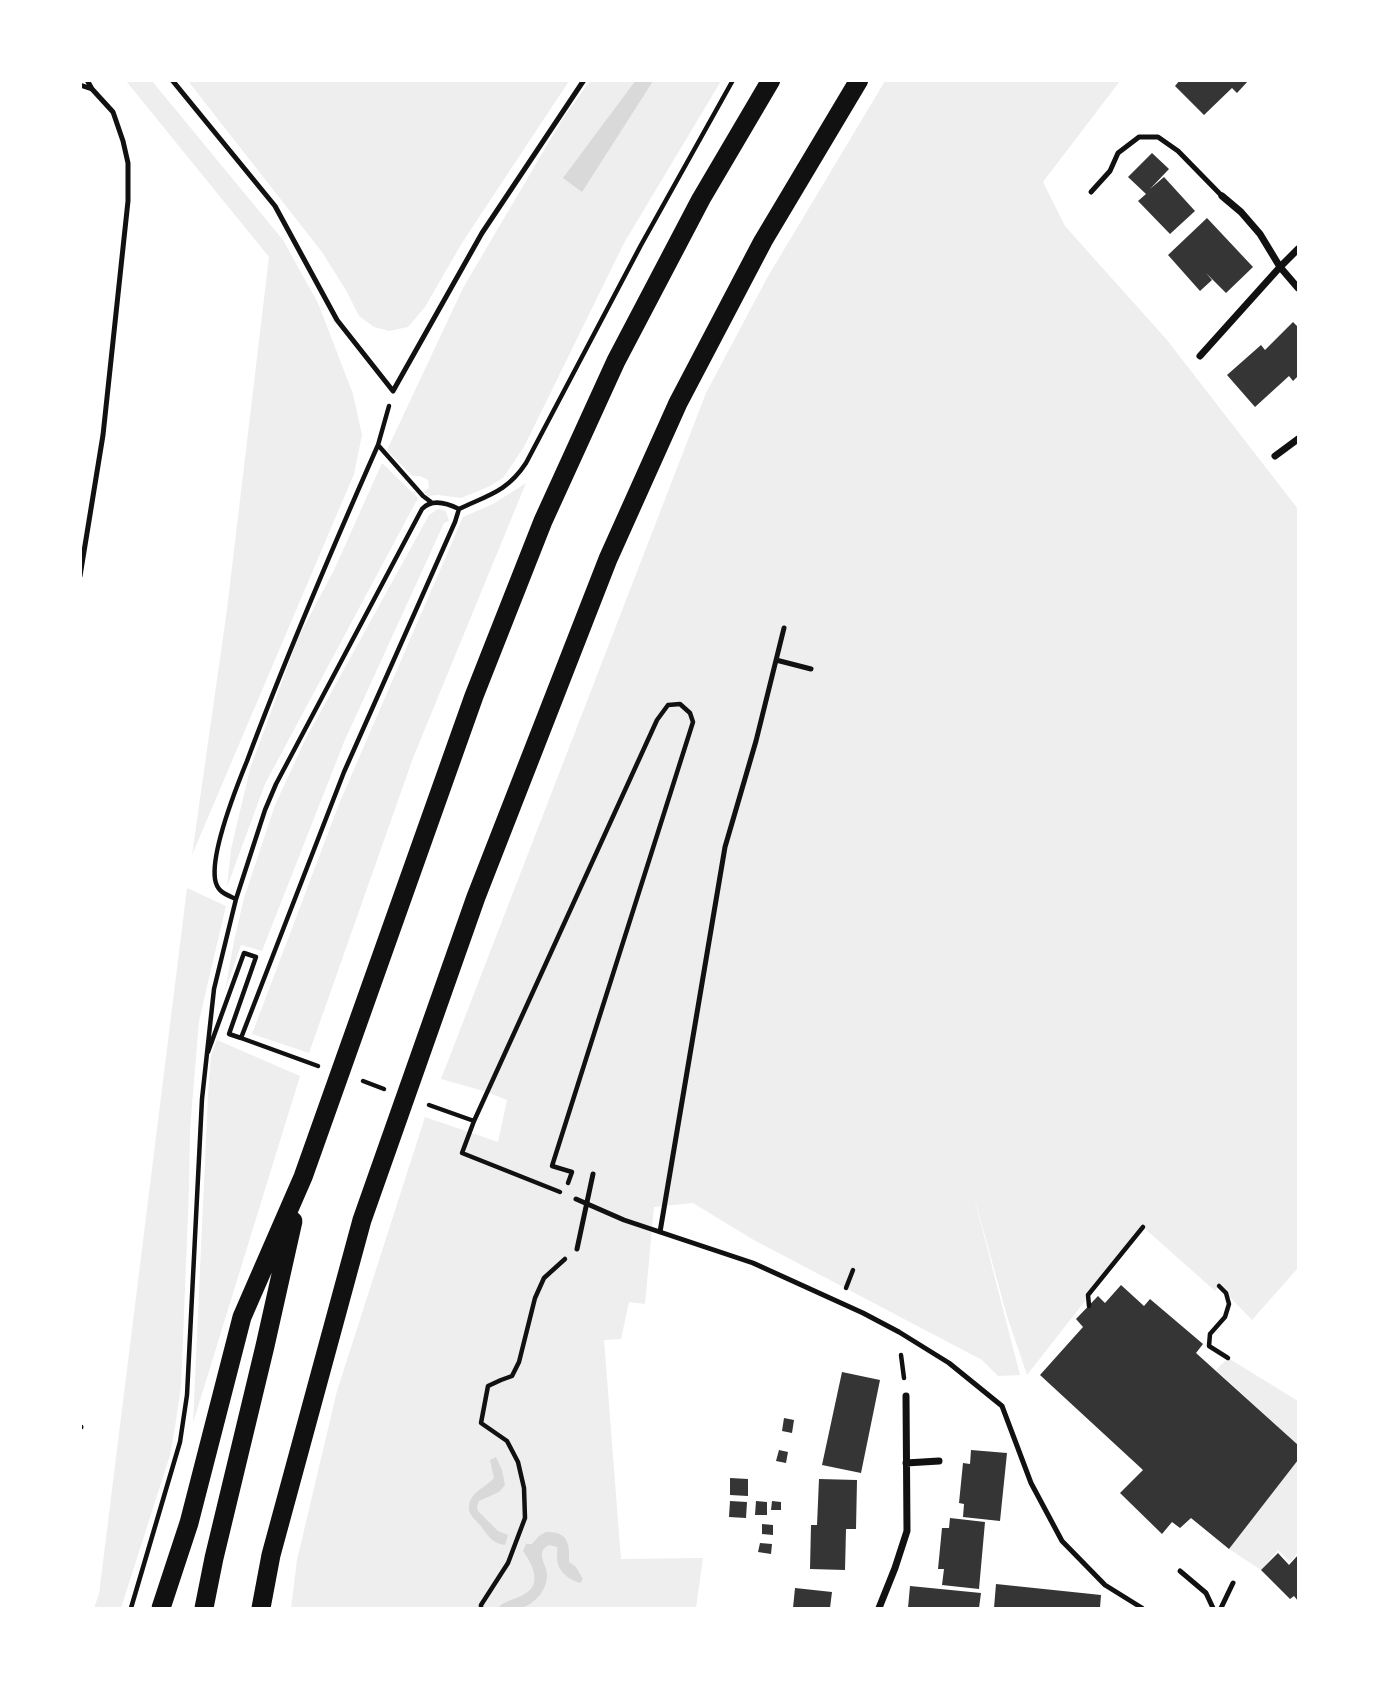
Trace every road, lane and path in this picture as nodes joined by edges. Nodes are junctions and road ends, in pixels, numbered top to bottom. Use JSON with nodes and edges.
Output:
{"nodes":[{"id":1,"x":87,"y":80,"type":"edge"},
{"id":2,"x":172,"y":80,"type":"edge"},
{"id":3,"x":584,"y":80,"type":"edge"},
{"id":4,"x":733,"y":80,"type":"edge"},
{"id":5,"x":771,"y":80,"type":"edge"},
{"id":6,"x":859,"y":80,"type":"edge"},
{"id":7,"x":80,"y":85,"type":"edge"},
{"id":8,"x":92,"y":89,"type":"junction"},
{"id":9,"x":1091,"y":192,"type":"dead end"},
{"id":10,"x":1222,"y":196,"type":"joint"},
{"id":11,"x":1298,"y":249,"type":"edge"},
{"id":12,"x":1280,"y":267,"type":"junction"},
{"id":13,"x":1298,"y":288,"type":"edge"},
{"id":14,"x":1200,"y":356,"type":"dead end"},
{"id":15,"x":393,"y":391,"type":"junction"},
{"id":16,"x":1298,"y":439,"type":"edge"},
{"id":17,"x":378,"y":444,"type":"junction"},
{"id":18,"x":1275,"y":456,"type":"dead end"},
{"id":19,"x":432,"y":502,"type":"junction"},
{"id":20,"x":458,"y":509,"type":"junction"},
{"id":21,"x":80,"y":576,"type":"edge"},
{"id":22,"x":784,"y":628,"type":"dead end"},
{"id":23,"x":776,"y":660,"type":"junction"},
{"id":24,"x":811,"y":669,"type":"dead end"},
{"id":25,"x":236,"y":899,"type":"junction"},
{"id":26,"x":242,"y":1038,"type":"junction"},
{"id":27,"x":205,"y":1062,"type":"junction"},
{"id":28,"x":319,"y":1066,"type":"dead end"},
{"id":29,"x":358,"y":1080,"type":"dead end"},
{"id":30,"x":396,"y":1093,"type":"dead end"},
{"id":31,"x":422,"y":1102,"type":"dead end"},
{"id":32,"x":474,"y":1121,"type":"junction"},
{"id":33,"x":593,"y":1174,"type":"dead end"},
{"id":34,"x":303,"y":1177,"type":"junction"},
{"id":35,"x":576,"y":1199,"type":"dead end"},
{"id":36,"x":586,"y":1204,"type":"junction"},
{"id":37,"x":1143,"y":1227,"type":"dead end"},
{"id":38,"x":660,"y":1232,"type":"junction"},
{"id":39,"x":576,"y":1250,"type":"joint"},
{"id":40,"x":1219,"y":1286,"type":"dead end"},
{"id":41,"x":1088,"y":1306,"type":"dead end"},
{"id":42,"x":1228,"y":1358,"type":"dead end"},
{"id":43,"x":906,"y":1396,"type":"dead end"},
{"id":44,"x":939,"y":1461,"type":"dead end"},
{"id":45,"x":906,"y":1462,"type":"junction"},
{"id":46,"x":1180,"y":1571,"type":"dead end"},
{"id":47,"x":1233,"y":1583,"type":"dead end"},
{"id":48,"x":131,"y":1608,"type":"edge"},
{"id":49,"x":161,"y":1608,"type":"edge"},
{"id":50,"x":204,"y":1608,"type":"edge"},
{"id":51,"x":261,"y":1608,"type":"edge"},
{"id":52,"x":481,"y":1608,"type":"edge"},
{"id":53,"x":879,"y":1608,"type":"edge"},
{"id":54,"x":1142,"y":1608,"type":"edge"},
{"id":55,"x":1213,"y":1608,"type":"edge"},
{"id":56,"x":1221,"y":1608,"type":"edge"}],
"edges":[{"from":1,"to":8,"type":"lane"},
{"from":2,"to":15,"type":"lane"},
{"from":3,"to":15,"type":"lane"},
{"from":4,"to":20,"type":"path"},
{"from":5,"to":34,"type":"highway"},
{"from":6,"to":51,"type":"highway"},
{"from":7,"to":8,"type":"lane"},
{"from":8,"to":21,"type":"lane"},
{"from":9,"to":10,"type":"lane"},
{"from":10,"to":12,"type":"street"},
{"from":11,"to":12,"type":"street"},
{"from":12,"to":13,"type":"street"},
{"from":12,"to":14,"type":"street"},
{"from":15,"to":17,"type":"path"},
{"from":16,"to":18,"type":"street"},
{"from":17,"to":19,"type":"path"},
{"from":17,"to":25,"type":"path"},
{"from":19,"to":20,"type":"path"},
{"from":19,"to":25,"type":"path"},
{"from":20,"to":26,"type":"path"},
{"from":22,"to":23,"type":"lane"},
{"from":23,"to":24,"type":"lane"},
{"from":23,"to":38,"type":"lane"},
{"from":25,"to":27,"type":"path"},
{"from":26,"to":27,"type":"path"},
{"from":26,"to":28,"type":"path"},
{"from":27,"to":48,"type":"path"},
{"from":29,"to":30,"type":"path"},
{"from":31,"to":32,"type":"path"},
{"from":32,"to":32,"type":"path"},
{"from":33,"to":36,"type":"lane"},
{"from":34,"to":49,"type":"highway"},
{"from":34,"to":50,"type":"highway"},
{"from":35,"to":36,"type":"lane"},
{"from":36,"to":38,"type":"lane"},
{"from":36,"to":39,"type":"lane"},
{"from":37,"to":41,"type":"path"},
{"from":38,"to":54,"type":"lane"},
{"from":39,"to":52,"type":"path"},
{"from":40,"to":42,"type":"path"},
{"from":43,"to":45,"type":"street"},
{"from":44,"to":45,"type":"street"},
{"from":45,"to":53,"type":"street"},
{"from":46,"to":55,"type":"lane"},
{"from":47,"to":56,"type":"lane"}]}
